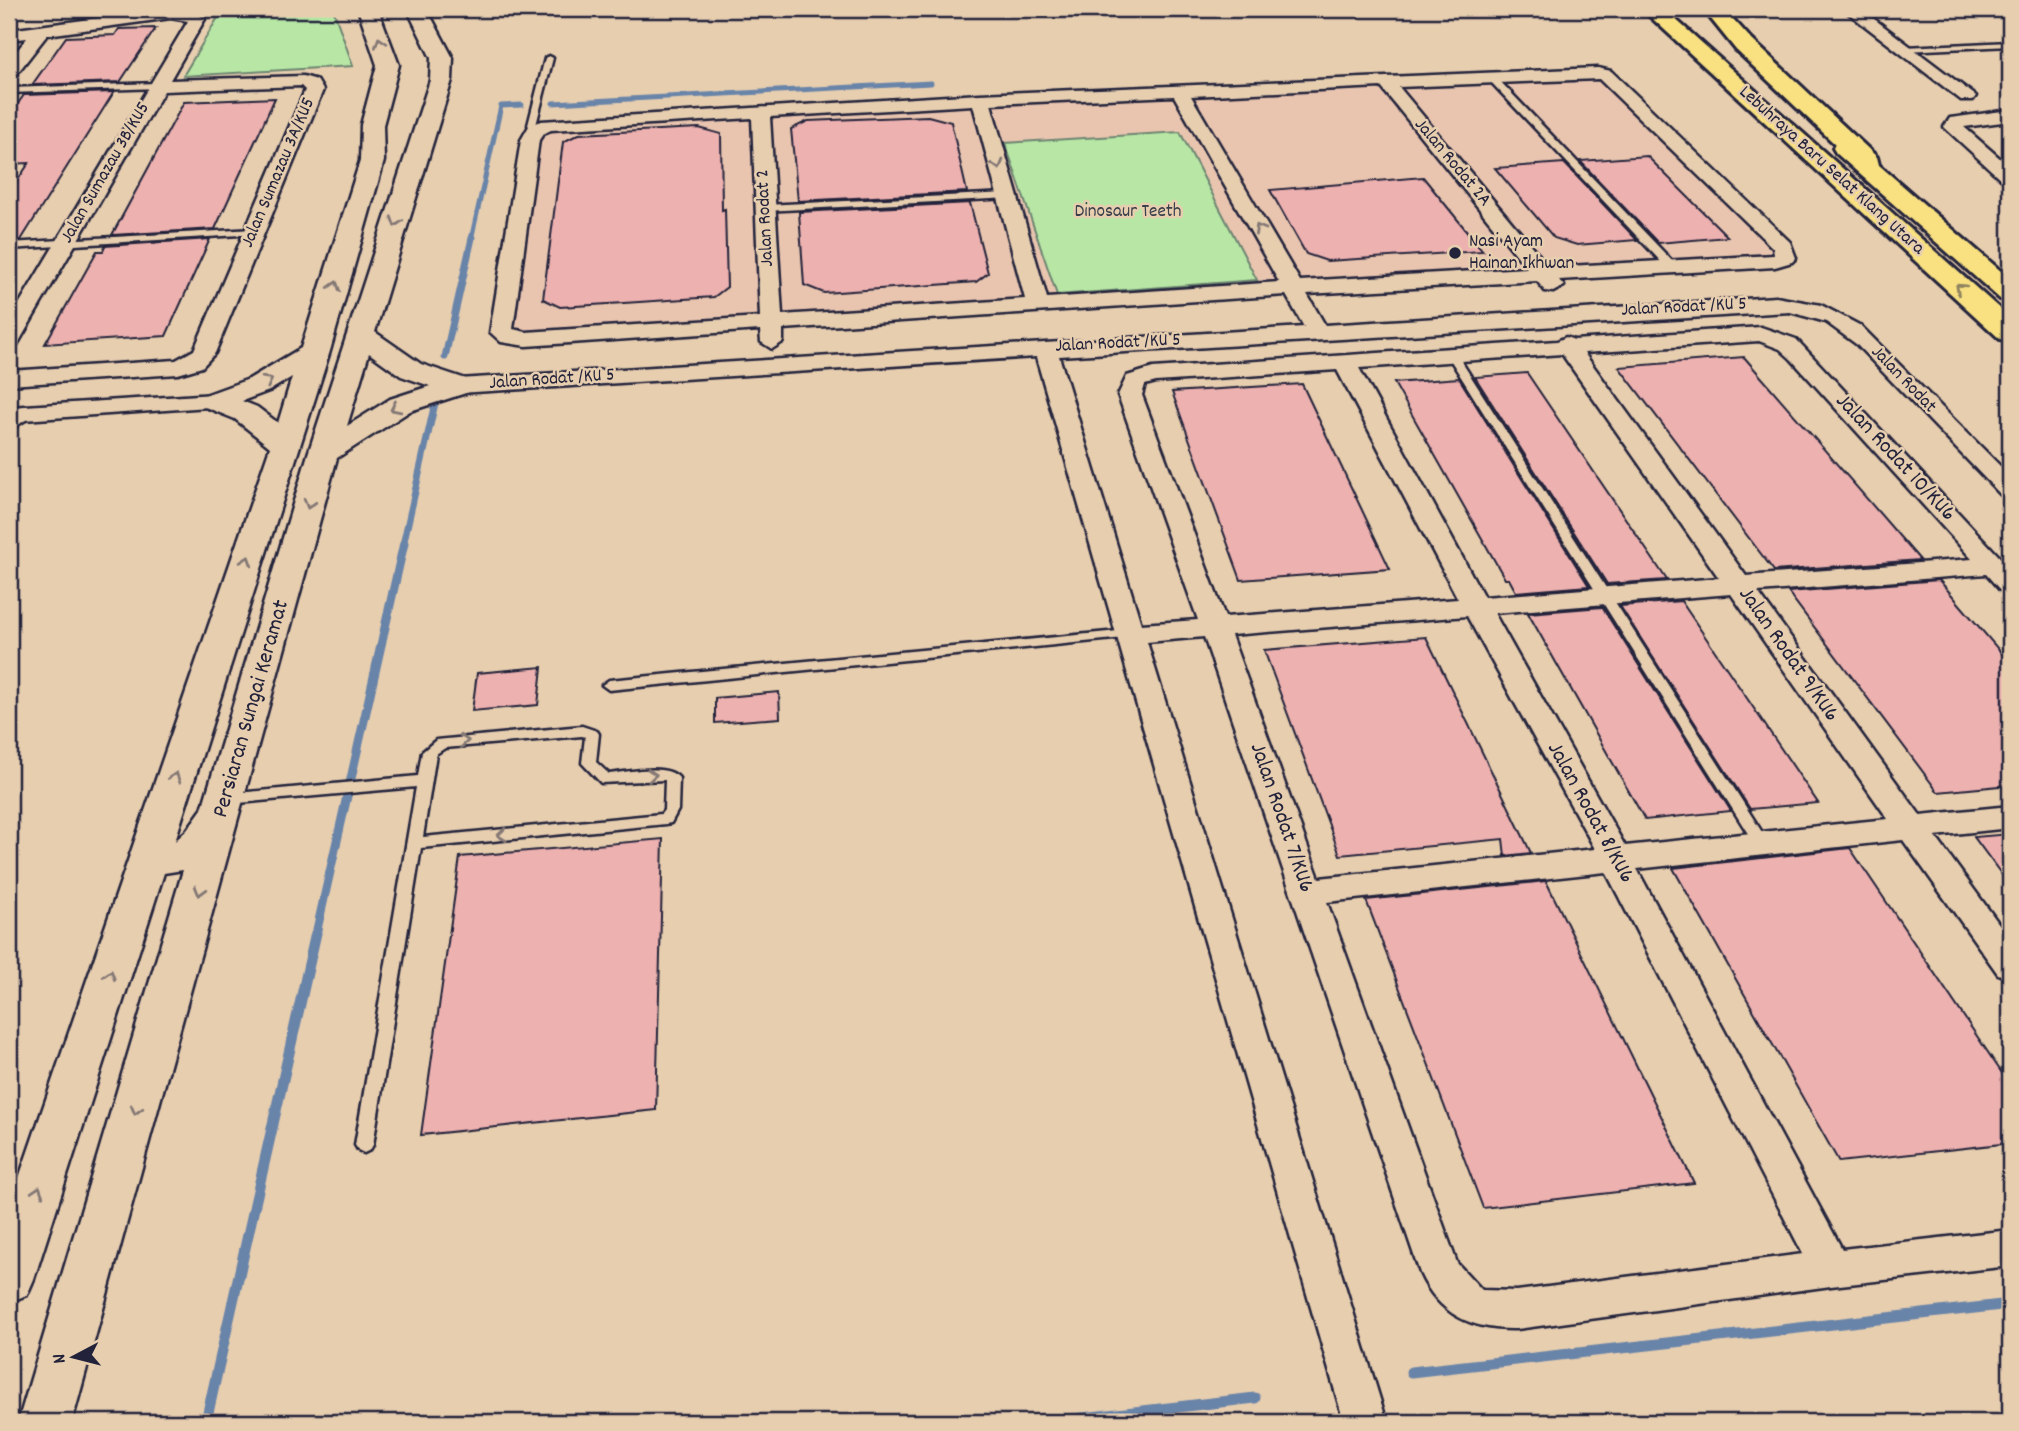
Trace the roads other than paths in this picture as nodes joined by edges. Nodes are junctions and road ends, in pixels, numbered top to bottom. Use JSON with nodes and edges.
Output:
{"nodes":[{"id":1,"x":368,"y":9,"type":"edge"},
{"id":2,"x":395,"y":9,"type":"edge"},
{"id":3,"x":417,"y":9,"type":"edge"},
{"id":4,"x":1685,"y":9,"type":"edge"},
{"id":5,"x":1713,"y":9,"type":"edge"},
{"id":6,"x":1851,"y":9,"type":"edge"},
{"id":7,"x":1643,"y":12,"type":"edge"},
{"id":8,"x":41,"y":31,"type":"junction"},
{"id":9,"x":9,"y":35,"type":"edge"},
{"id":10,"x":408,"y":39,"type":"dead end"},
{"id":11,"x":2010,"y":44,"type":"edge"},
{"id":12,"x":1905,"y":49,"type":"junction"},
{"id":13,"x":462,"y":51,"type":"dead end"},
{"id":14,"x":549,"y":58,"type":"dead end"},
{"id":15,"x":9,"y":72,"type":"edge"},
{"id":16,"x":1492,"y":78,"type":"junction"},
{"id":17,"x":1387,"y":83,"type":"junction"},
{"id":18,"x":157,"y":86,"type":"junction"},
{"id":19,"x":405,"y":87,"type":"dead end"},
{"id":20,"x":1179,"y":90,"type":"junction"},
{"id":21,"x":9,"y":91,"type":"edge"},
{"id":22,"x":1967,"y":96,"type":"dead end"},
{"id":23,"x":980,"y":99,"type":"junction"},
{"id":24,"x":761,"y":112,"type":"junction"},
{"id":25,"x":2010,"y":116,"type":"edge"},
{"id":26,"x":536,"y":130,"type":"junction"},
{"id":27,"x":417,"y":157,"type":"junction"},
{"id":28,"x":372,"y":159,"type":"junction"},
{"id":29,"x":2010,"y":177,"type":"edge"},
{"id":30,"x":1007,"y":196,"type":"junction"},
{"id":31,"x":765,"y":208,"type":"junction"},
{"id":32,"x":254,"y":232,"type":"junction"},
{"id":33,"x":1941,"y":232,"type":"junction"},
{"id":34,"x":66,"y":243,"type":"junction"},
{"id":35,"x":9,"y":246,"type":"edge"},
{"id":36,"x":1671,"y":266,"type":"junction"},
{"id":37,"x":1545,"y":275,"type":"junction"},
{"id":38,"x":1294,"y":288,"type":"junction"},
{"id":39,"x":2010,"y":293,"type":"edge"},
{"id":40,"x":1776,"y":303,"type":"joint"},
{"id":41,"x":1038,"y":305,"type":"junction"},
{"id":42,"x":1574,"y":314,"type":"junction"},
{"id":43,"x":771,"y":325,"type":"junction"},
{"id":44,"x":1318,"y":332,"type":"junction"},
{"id":45,"x":2010,"y":333,"type":"edge"},
{"id":46,"x":360,"y":334,"type":"junction"},
{"id":47,"x":9,"y":340,"type":"edge"},
{"id":48,"x":1566,"y":344,"type":"junction"},
{"id":49,"x":1045,"y":348,"type":"junction"},
{"id":50,"x":316,"y":351,"type":"junction"},
{"id":51,"x":1451,"y":353,"type":"junction"},
{"id":52,"x":1344,"y":361,"type":"junction"},
{"id":53,"x":774,"y":366,"type":"junction"},
{"id":54,"x":9,"y":378,"type":"edge"},
{"id":55,"x":459,"y":386,"type":"junction"},
{"id":56,"x":215,"y":401,"type":"junction"},
{"id":57,"x":19,"y":414,"type":"edge"},
{"id":58,"x":9,"y":428,"type":"edge"},
{"id":59,"x":286,"y":444,"type":"junction"},
{"id":60,"x":323,"y":454,"type":"junction"},
{"id":61,"x":2010,"y":490,"type":"edge"},
{"id":62,"x":2002,"y":575,"type":"edge"},
{"id":63,"x":1738,"y":585,"type":"junction"},
{"id":64,"x":1603,"y":595,"type":"junction"},
{"id":65,"x":1475,"y":605,"type":"junction"},
{"id":66,"x":1214,"y":626,"type":"junction"},
{"id":67,"x":1129,"y":634,"type":"junction"},
{"id":68,"x":609,"y":685,"type":"dead end"},
{"id":69,"x":424,"y":782,"type":"junction"},
{"id":70,"x":226,"y":801,"type":"junction"},
{"id":71,"x":2010,"y":817,"type":"edge"},
{"id":72,"x":1912,"y":827,"type":"junction"},
{"id":73,"x":154,"y":841,"type":"junction"},
{"id":74,"x":414,"y":843,"type":"junction"},
{"id":75,"x":1762,"y":844,"type":"junction"},
{"id":76,"x":1616,"y":859,"type":"junction"},
{"id":77,"x":1307,"y":892,"type":"junction"},
{"id":78,"x":2010,"y":965,"type":"edge"},
{"id":79,"x":365,"y":1145,"type":"dead end"},
{"id":80,"x":2010,"y":1248,"type":"edge"},
{"id":81,"x":1831,"y":1268,"type":"junction"},
{"id":82,"x":9,"y":1279,"type":"edge"},
{"id":83,"x":45,"y":1422,"type":"edge"},
{"id":84,"x":1365,"y":1422,"type":"edge"}],
"edges":[{"from":28,"to":1,"type":"street","name":"Persiaran Sungai Keramat","one_way":true},
{"from":2,"to":10,"type":"street"},
{"from":3,"to":27,"type":"street"},
{"from":4,"to":33,"type":"highway","name":"Lebuhraya Baru Selat Klang Utara"},
{"from":5,"to":33,"type":"highway"},
{"from":6,"to":12,"type":"street"},
{"from":45,"to":7,"type":"highway","name":"Lebuhraya Baru Selat Klang Utara","one_way":true},
{"from":8,"to":9,"type":"street"},
{"from":8,"to":15,"type":"street"},
{"from":8,"to":18,"type":"street","name":"Jalan Sumazau 3B/KU5"},
{"from":11,"to":12,"type":"lane"},
{"from":12,"to":22,"type":"street"},
{"from":13,"to":27,"type":"street","name":"Persiaran Sungai Keramat"},
{"from":14,"to":26,"type":"lane"},
{"from":16,"to":17,"type":"street"},
{"from":16,"to":36,"type":"lane"},
{"from":16,"to":36,"type":"street"},
{"from":17,"to":20,"type":"street"},
{"from":17,"to":37,"type":"street","name":"Jalan Rodat 2A"},
{"from":18,"to":21,"type":"lane"},
{"from":18,"to":32,"type":"street","name":"Jalan Sumazau 3A/KU5"},
{"from":18,"to":34,"type":"street","name":"Jalan Sumazau 3B/KU5"},
{"from":19,"to":28,"type":"street"},
{"from":20,"to":23,"type":"street"},
{"from":38,"to":20,"type":"street","one_way":true},
{"from":23,"to":24,"type":"street"},
{"from":23,"to":30,"type":"street","one_way":true},
{"from":24,"to":26,"type":"street"},
{"from":24,"to":31,"type":"street","name":"Jalan Rodat 2"},
{"from":25,"to":29,"type":"street"},
{"from":26,"to":43,"type":"street"},
{"from":27,"to":46,"type":"street","name":"Persiaran Sungai Keramat","one_way":true},
{"from":50,"to":28,"type":"street","name":"Persiaran Sungai Keramat","one_way":true},
{"from":30,"to":31,"type":"lane"},
{"from":30,"to":41,"type":"street"},
{"from":31,"to":43,"type":"street","name":"Jalan Rodat 2"},
{"from":32,"to":34,"type":"lane"},
{"from":32,"to":54,"type":"street","name":"Jalan Sumazau 3A/KU5"},
{"from":33,"to":39,"type":"highway","name":"Lebuhraya Baru Selat Klang Utara"},
{"from":34,"to":35,"type":"lane"},
{"from":34,"to":47,"type":"street","name":"Jalan Sumazau 3B/KU5"},
{"from":36,"to":37,"type":"street"},
{"from":37,"to":38,"type":"street"},
{"from":37,"to":42,"type":"street","name":"Jalan Rodat 2A"},
{"from":38,"to":41,"type":"street"},
{"from":38,"to":44,"type":"street"},
{"from":40,"to":42,"type":"street","name":"Jalan Rodat /KU 5"},
{"from":40,"to":61,"type":"street","name":"Jalan Rodat"},
{"from":41,"to":43,"type":"street"},
{"from":42,"to":44,"type":"street","name":"Jalan Rodat /KU 5"},
{"from":43,"to":53,"type":"street","name":"Jalan Rodat 2"},
{"from":44,"to":49,"type":"street","name":"Jalan Rodat /KU 5"},
{"from":46,"to":55,"type":"street"},
{"from":46,"to":60,"type":"street","name":"Persiaran Sungai Keramat"},
{"from":48,"to":51,"type":"street"},
{"from":48,"to":62,"type":"street","name":"Jalan Rodat 10/KU6"},
{"from":48,"to":63,"type":"street","name":"Jalan Rodat 9/KU6"},
{"from":49,"to":53,"type":"street","name":"Jalan Rodat /KU 5"},
{"from":49,"to":67,"type":"street"},
{"from":56,"to":50,"type":"street","one_way":true},
{"from":50,"to":59,"type":"street","name":"Persiaran Sungai Keramat"},
{"from":51,"to":52,"type":"street"},
{"from":51,"to":64,"type":"lane"},
{"from":52,"to":65,"type":"street","name":"Jalan Rodat 8/KU6"},
{"from":52,"to":66,"type":"street","name":"Jalan Rodat 7/KU6"},
{"from":53,"to":55,"type":"street","name":"Jalan Rodat /KU 5"},
{"from":55,"to":60,"type":"street","one_way":true},
{"from":56,"to":57,"type":"street"},
{"from":56,"to":59,"type":"street"},
{"from":57,"to":58,"type":"lane"},
{"from":73,"to":59,"type":"street","name":"Persiaran Sungai Keramat","one_way":true},
{"from":60,"to":70,"type":"street","name":"Persiaran Sungai Keramat","one_way":true},
{"from":62,"to":63,"type":"street"},
{"from":63,"to":64,"type":"street"},
{"from":63,"to":72,"type":"street","name":"Jalan Rodat 9/KU6"},
{"from":64,"to":65,"type":"street"},
{"from":64,"to":75,"type":"lane"},
{"from":65,"to":66,"type":"street"},
{"from":65,"to":76,"type":"street","name":"Jalan Rodat 8/KU6"},
{"from":66,"to":67,"type":"street"},
{"from":66,"to":77,"type":"street","name":"Jalan Rodat 7/KU6"},
{"from":67,"to":68,"type":"lane"},
{"from":67,"to":84,"type":"street"},
{"from":69,"to":70,"type":"lane"},
{"from":69,"to":74,"type":"lane"},
{"from":69,"to":74,"type":"lane","one_way":true},
{"from":70,"to":73,"type":"street"},
{"from":70,"to":83,"type":"street","name":"Persiaran Sungai Keramat","one_way":true},
{"from":71,"to":72,"type":"street"},
{"from":72,"to":75,"type":"street"},
{"from":72,"to":78,"type":"street","name":"Jalan Rodat 9/KU6"},
{"from":82,"to":73,"type":"street","name":"Persiaran Sungai Keramat","one_way":true},
{"from":74,"to":79,"type":"lane"},
{"from":75,"to":76,"type":"street"},
{"from":76,"to":77,"type":"street"},
{"from":76,"to":81,"type":"street","name":"Jalan Rodat 8/KU6"},
{"from":77,"to":81,"type":"street","name":"Jalan Rodat 7/KU6"},
{"from":80,"to":81,"type":"street","name":"Jalan Rodat 7/KU6"}]}
